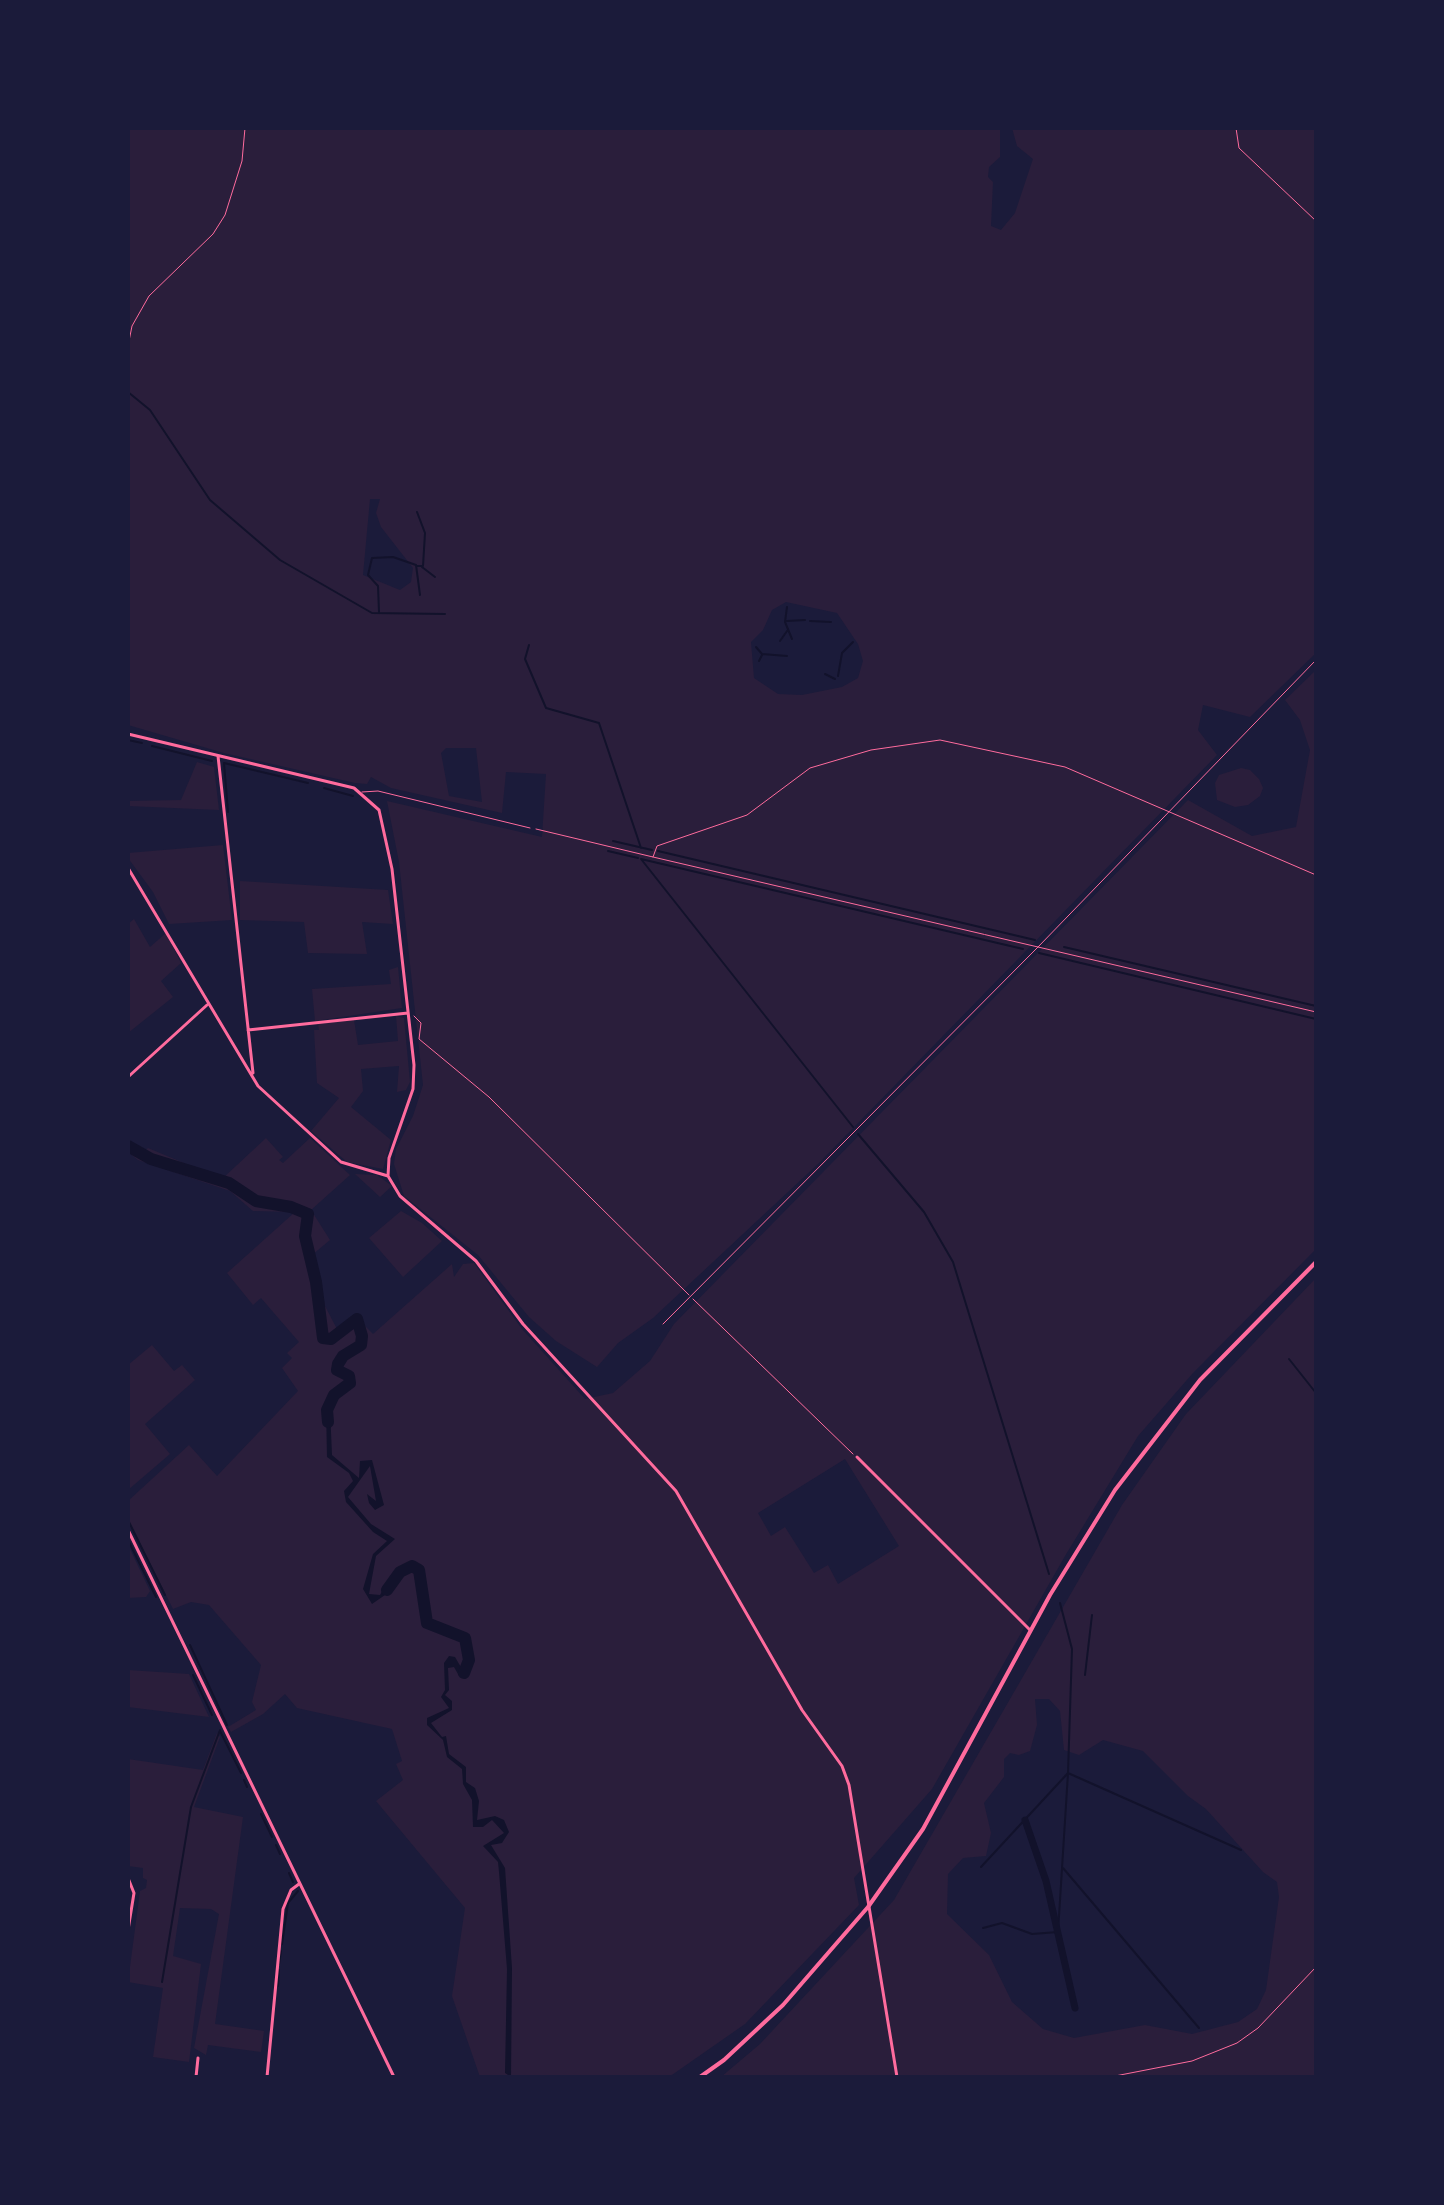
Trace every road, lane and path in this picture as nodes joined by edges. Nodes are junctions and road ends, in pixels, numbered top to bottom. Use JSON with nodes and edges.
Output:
{"nodes":[{"id":1,"x":245,"y":128,"type":"edge"},
{"id":2,"x":1236,"y":128,"type":"edge"},
{"id":3,"x":1316,"y":221,"type":"edge"},
{"id":4,"x":128,"y":346,"type":"edge"},
{"id":5,"x":1316,"y":660,"type":"edge"},
{"id":6,"x":128,"y":734,"type":"edge"},
{"id":7,"x":218,"y":756,"type":"junction"},
{"id":8,"x":362,"y":792,"type":"junction"},
{"id":9,"x":1168,"y":813,"type":"junction"},
{"id":10,"x":530,"y":828,"type":"joint"},
{"id":11,"x":653,"y":857,"type":"junction"},
{"id":12,"x":128,"y":868,"type":"edge"},
{"id":13,"x":1316,"y":875,"type":"edge"},
{"id":14,"x":1038,"y":947,"type":"junction"},
{"id":15,"x":207,"y":1005,"type":"junction"},
{"id":16,"x":1316,"y":1012,"type":"edge"},
{"id":17,"x":408,"y":1013,"type":"junction"},
{"id":18,"x":248,"y":1030,"type":"junction"},
{"id":19,"x":128,"y":1077,"type":"edge"},
{"id":20,"x":254,"y":1077,"type":"junction"},
{"id":21,"x":388,"y":1176,"type":"junction"},
{"id":22,"x":1316,"y":1262,"type":"edge"},
{"id":23,"x":691,"y":1298,"type":"junction"},
{"id":24,"x":663,"y":1324,"type":"dead end"},
{"id":25,"x":857,"y":1457,"type":"joint"},
{"id":26,"x":128,"y":1530,"type":"edge"},
{"id":27,"x":1031,"y":1632,"type":"junction"},
{"id":28,"x":130,"y":1880,"type":"edge"},
{"id":29,"x":299,"y":1884,"type":"junction"},
{"id":30,"x":868,"y":1907,"type":"junction"},
{"id":31,"x":128,"y":1930,"type":"edge"},
{"id":32,"x":1316,"y":1967,"type":"edge"},
{"id":33,"x":198,"y":2058,"type":"dead end"},
{"id":34,"x":196,"y":2077,"type":"edge"},
{"id":35,"x":267,"y":2077,"type":"edge"},
{"id":36,"x":394,"y":2077,"type":"edge"},
{"id":37,"x":700,"y":2077,"type":"edge"},
{"id":38,"x":897,"y":2077,"type":"edge"},
{"id":39,"x":1110,"y":2077,"type":"edge"}],
"edges":[{"from":1,"to":4,"type":"path"},
{"from":2,"to":3,"type":"path"},
{"from":5,"to":9,"type":"path"},
{"from":6,"to":7,"type":"street"},
{"from":7,"to":8,"type":"street"},
{"from":7,"to":18,"type":"street"},
{"from":8,"to":10,"type":"lane"},
{"from":8,"to":17,"type":"street"},
{"from":9,"to":11,"type":"path"},
{"from":9,"to":13,"type":"path"},
{"from":9,"to":14,"type":"path"},
{"from":10,"to":11,"type":"path"},
{"from":11,"to":14,"type":"path"},
{"from":12,"to":15,"type":"street"},
{"from":14,"to":16,"type":"path"},
{"from":14,"to":23,"type":"path"},
{"from":15,"to":19,"type":"street"},
{"from":15,"to":20,"type":"street"},
{"from":17,"to":18,"type":"street"},
{"from":17,"to":21,"type":"street"},
{"from":17,"to":23,"type":"path"},
{"from":18,"to":20,"type":"street"},
{"from":20,"to":21,"type":"street"},
{"from":21,"to":30,"type":"street"},
{"from":22,"to":27,"type":"main road"},
{"from":23,"to":24,"type":"path"},
{"from":23,"to":25,"type":"path"},
{"from":25,"to":27,"type":"street"},
{"from":26,"to":29,"type":"street"},
{"from":27,"to":30,"type":"main road"},
{"from":28,"to":31,"type":"street"},
{"from":29,"to":35,"type":"street"},
{"from":29,"to":36,"type":"street"},
{"from":30,"to":37,"type":"main road"},
{"from":30,"to":38,"type":"street"},
{"from":32,"to":39,"type":"path"},
{"from":33,"to":34,"type":"street"}]}
